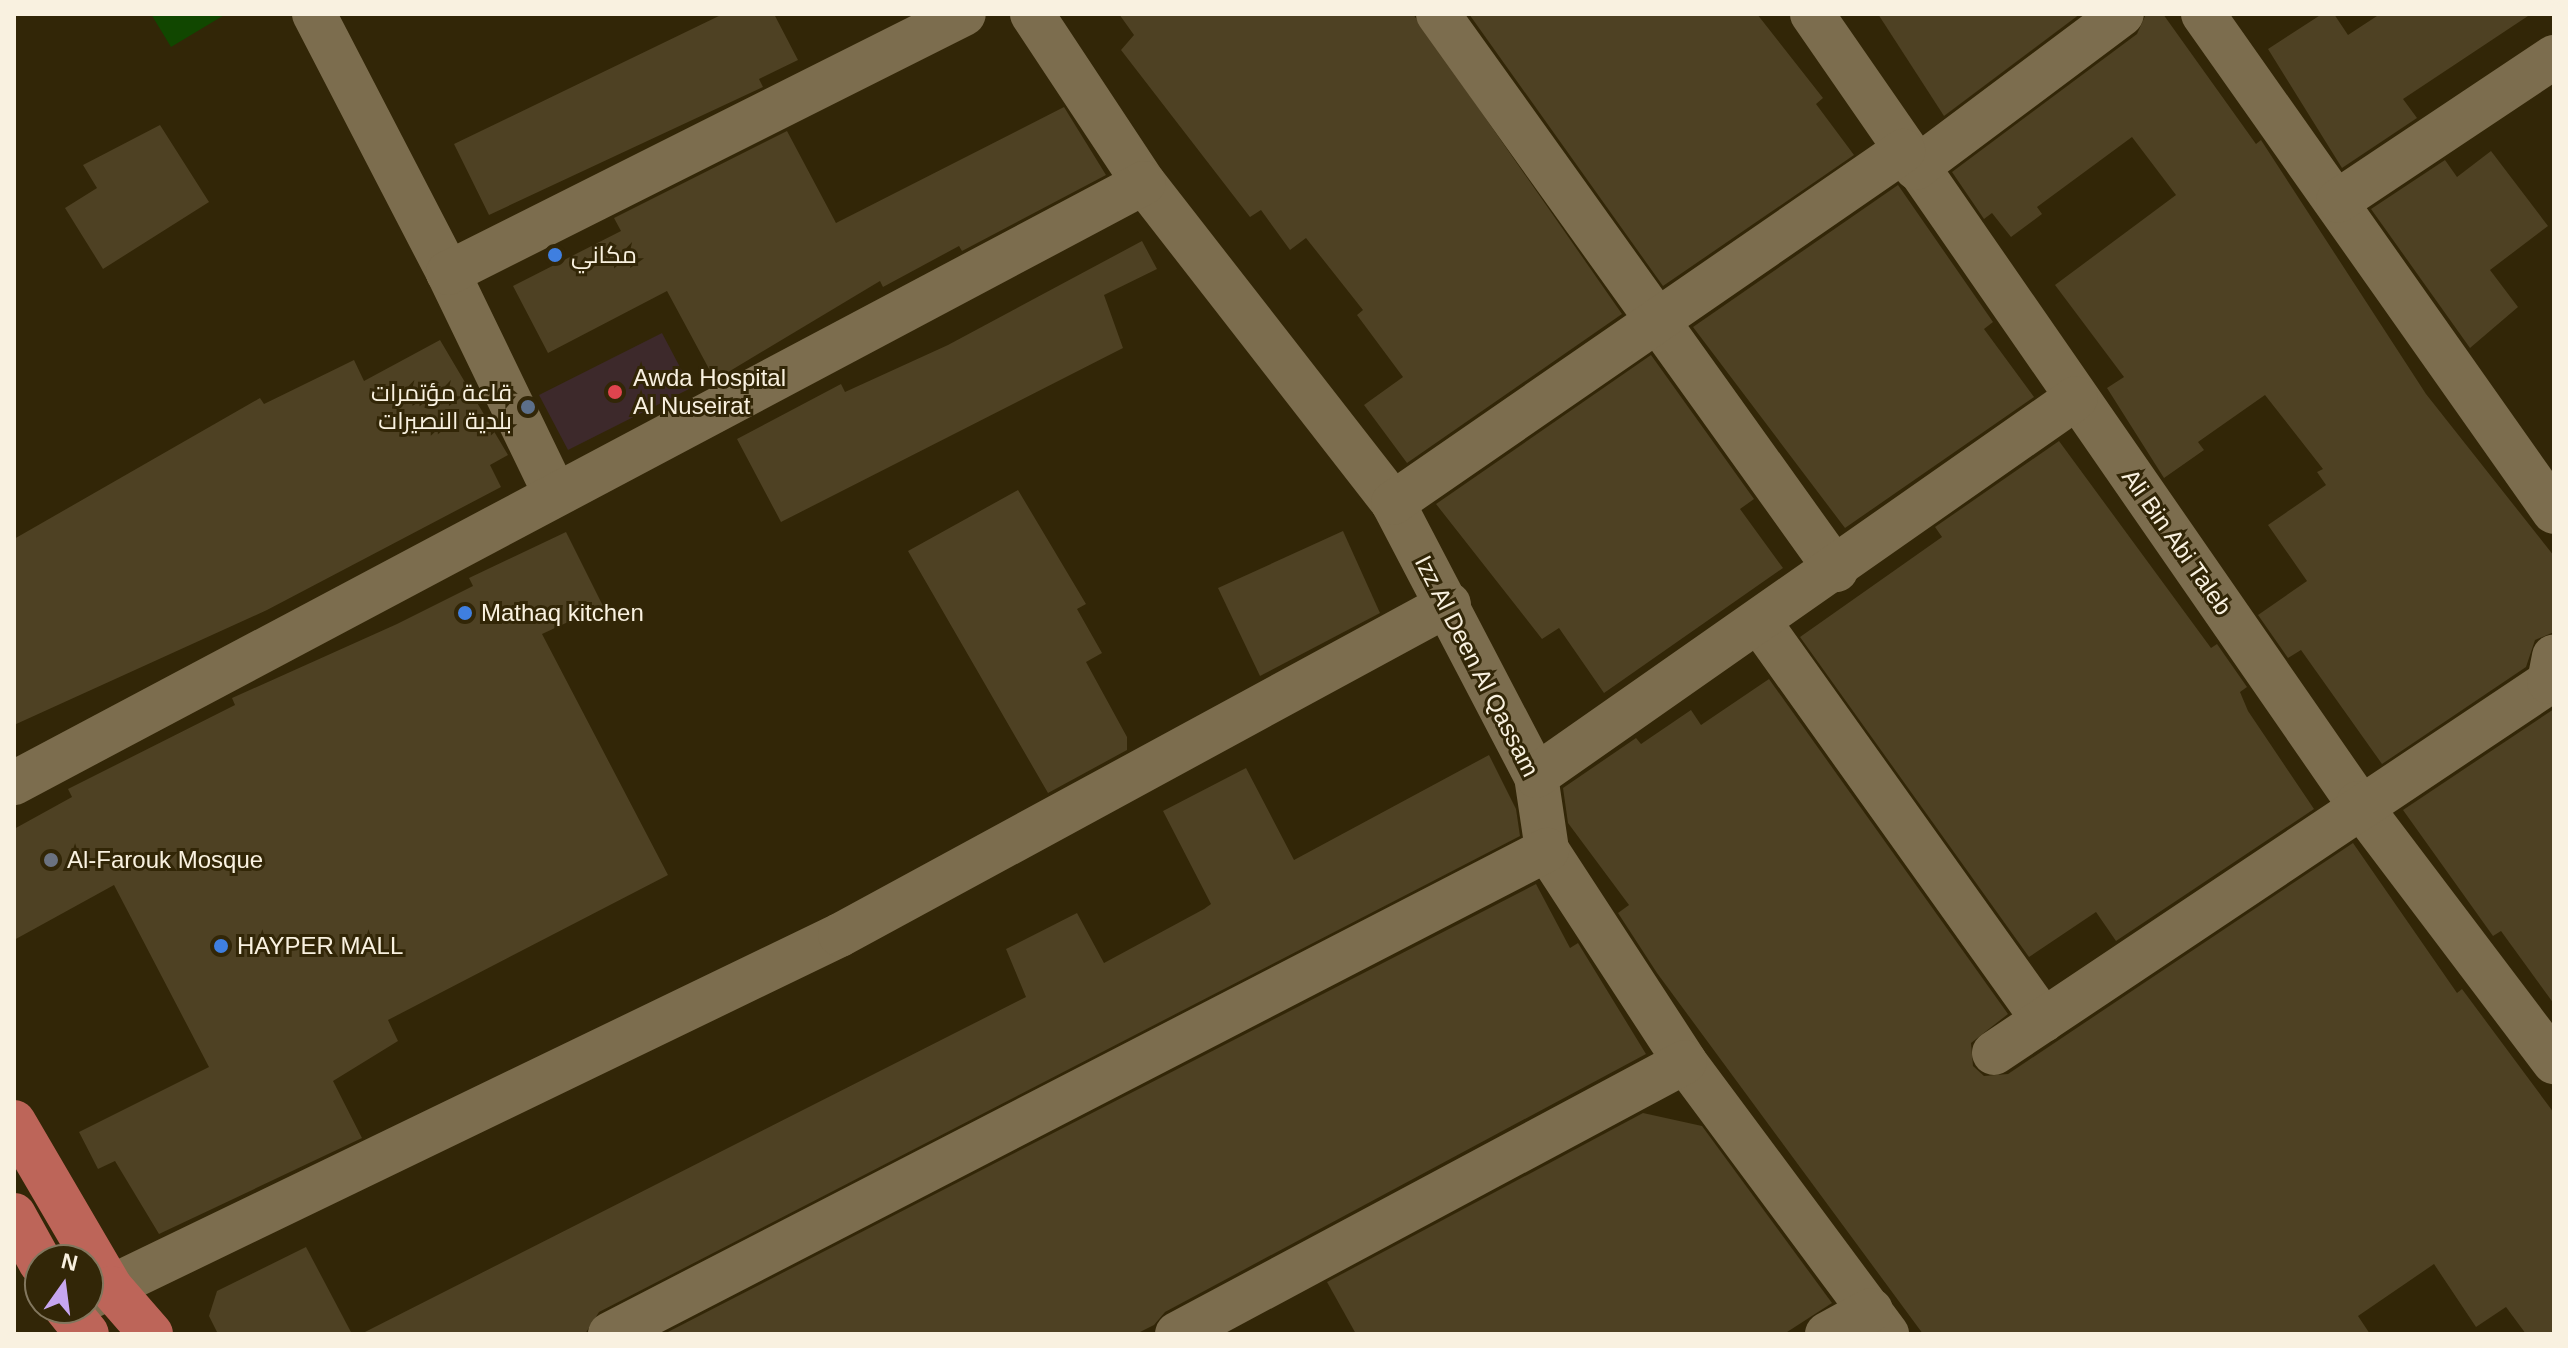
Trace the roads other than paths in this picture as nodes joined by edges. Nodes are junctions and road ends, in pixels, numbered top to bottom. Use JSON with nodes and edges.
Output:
{"nodes":[{"id":1,"x":314,"y":14,"type":"edge"},
{"id":2,"x":964,"y":14,"type":"edge"},
{"id":3,"x":1032,"y":14,"type":"edge"},
{"id":4,"x":1438,"y":14,"type":"edge"},
{"id":5,"x":1812,"y":14,"type":"edge"},
{"id":6,"x":2122,"y":14,"type":"edge"},
{"id":7,"x":2203,"y":14,"type":"edge"},
{"id":8,"x":2554,"y":57,"type":"edge"},
{"id":9,"x":1909,"y":159,"type":"junction"},
{"id":10,"x":1144,"y":183,"type":"junction"},
{"id":11,"x":2338,"y":201,"type":"junction"},
{"id":12,"x":448,"y":273,"type":"junction"},
{"id":13,"x":1658,"y":323,"type":"junction"},
{"id":14,"x":2076,"y":398,"type":"junction"},
{"id":15,"x":555,"y":494,"type":"junction"},
{"id":16,"x":1393,"y":503,"type":"junction"},
{"id":17,"x":2554,"y":512,"type":"edge"},
{"id":18,"x":1836,"y":570,"type":"junction"},
{"id":19,"x":1449,"y":604,"type":"junction"},
{"id":20,"x":1760,"y":623,"type":"junction"},
{"id":21,"x":2554,"y":656,"type":"edge"},
{"id":22,"x":1536,"y":776,"type":"junction"},
{"id":23,"x":14,"y":783,"type":"edge"},
{"id":24,"x":2358,"y":803,"type":"junction"},
{"id":25,"x":1547,"y":850,"type":"junction"},
{"id":26,"x":2043,"y":1020,"type":"junction"},
{"id":27,"x":1994,"y":1053,"type":"dead end"},
{"id":28,"x":1685,"y":1062,"type":"junction"},
{"id":29,"x":2554,"y":1062,"type":"edge"},
{"id":30,"x":14,"y":1122,"type":"edge"},
{"id":31,"x":14,"y":1215,"type":"edge"},
{"id":32,"x":30,"y":1244,"type":"edge"},
{"id":33,"x":75,"y":1244,"type":"edge"},
{"id":34,"x":104,"y":1291,"type":"edge"},
{"id":35,"x":104,"y":1297,"type":"edge"},
{"id":36,"x":1879,"y":1322,"type":"edge"},
{"id":37,"x":151,"y":1334,"type":"edge"},
{"id":38,"x":610,"y":1334,"type":"edge"},
{"id":39,"x":1177,"y":1334,"type":"edge"},
{"id":40,"x":1827,"y":1334,"type":"edge"}],
"edges":[{"from":1,"to":12,"type":"street"},
{"from":2,"to":12,"type":"street"},
{"from":3,"to":10,"type":"street","name":"Izz Al Deen Al Qassam"},
{"from":4,"to":13,"type":"street"},
{"from":5,"to":9,"type":"street","name":"Ali Bin Abi Taleb"},
{"from":6,"to":9,"type":"street"},
{"from":7,"to":11,"type":"street"},
{"from":8,"to":11,"type":"street"},
{"from":9,"to":13,"type":"street"},
{"from":9,"to":14,"type":"street","name":"Ali Bin Abi Taleb"},
{"from":10,"to":15,"type":"street"},
{"from":10,"to":16,"type":"street","name":"Izz Al Deen Al Qassam"},
{"from":11,"to":17,"type":"street"},
{"from":12,"to":15,"type":"street"},
{"from":13,"to":16,"type":"street"},
{"from":13,"to":18,"type":"street"},
{"from":14,"to":18,"type":"street"},
{"from":14,"to":24,"type":"street","name":"Ali Bin Abi Taleb"},
{"from":15,"to":23,"type":"street"},
{"from":16,"to":19,"type":"street","name":"Izz Al Deen Al Qassam"},
{"from":18,"to":20,"type":"street"},
{"from":19,"to":22,"type":"street","name":"Izz Al Deen Al Qassam"},
{"from":19,"to":34,"type":"street"},
{"from":20,"to":22,"type":"street"},
{"from":20,"to":26,"type":"street"},
{"from":21,"to":24,"type":"street"},
{"from":22,"to":25,"type":"street","name":"Izz Al Deen Al Qassam"},
{"from":24,"to":26,"type":"street"},
{"from":24,"to":29,"type":"street","name":"Ali Bin Abi Taleb"},
{"from":25,"to":28,"type":"street","name":"Izz Al Deen Al Qassam"},
{"from":25,"to":38,"type":"street"},
{"from":26,"to":27,"type":"street"},
{"from":28,"to":36,"type":"street","name":"Izz Al Deen Al Qassam"},
{"from":28,"to":39,"type":"street"},
{"from":30,"to":33,"type":"main road"},
{"from":31,"to":32,"type":"main road"},
{"from":35,"to":37,"type":"main road"},
{"from":36,"to":40,"type":"street"}]}
